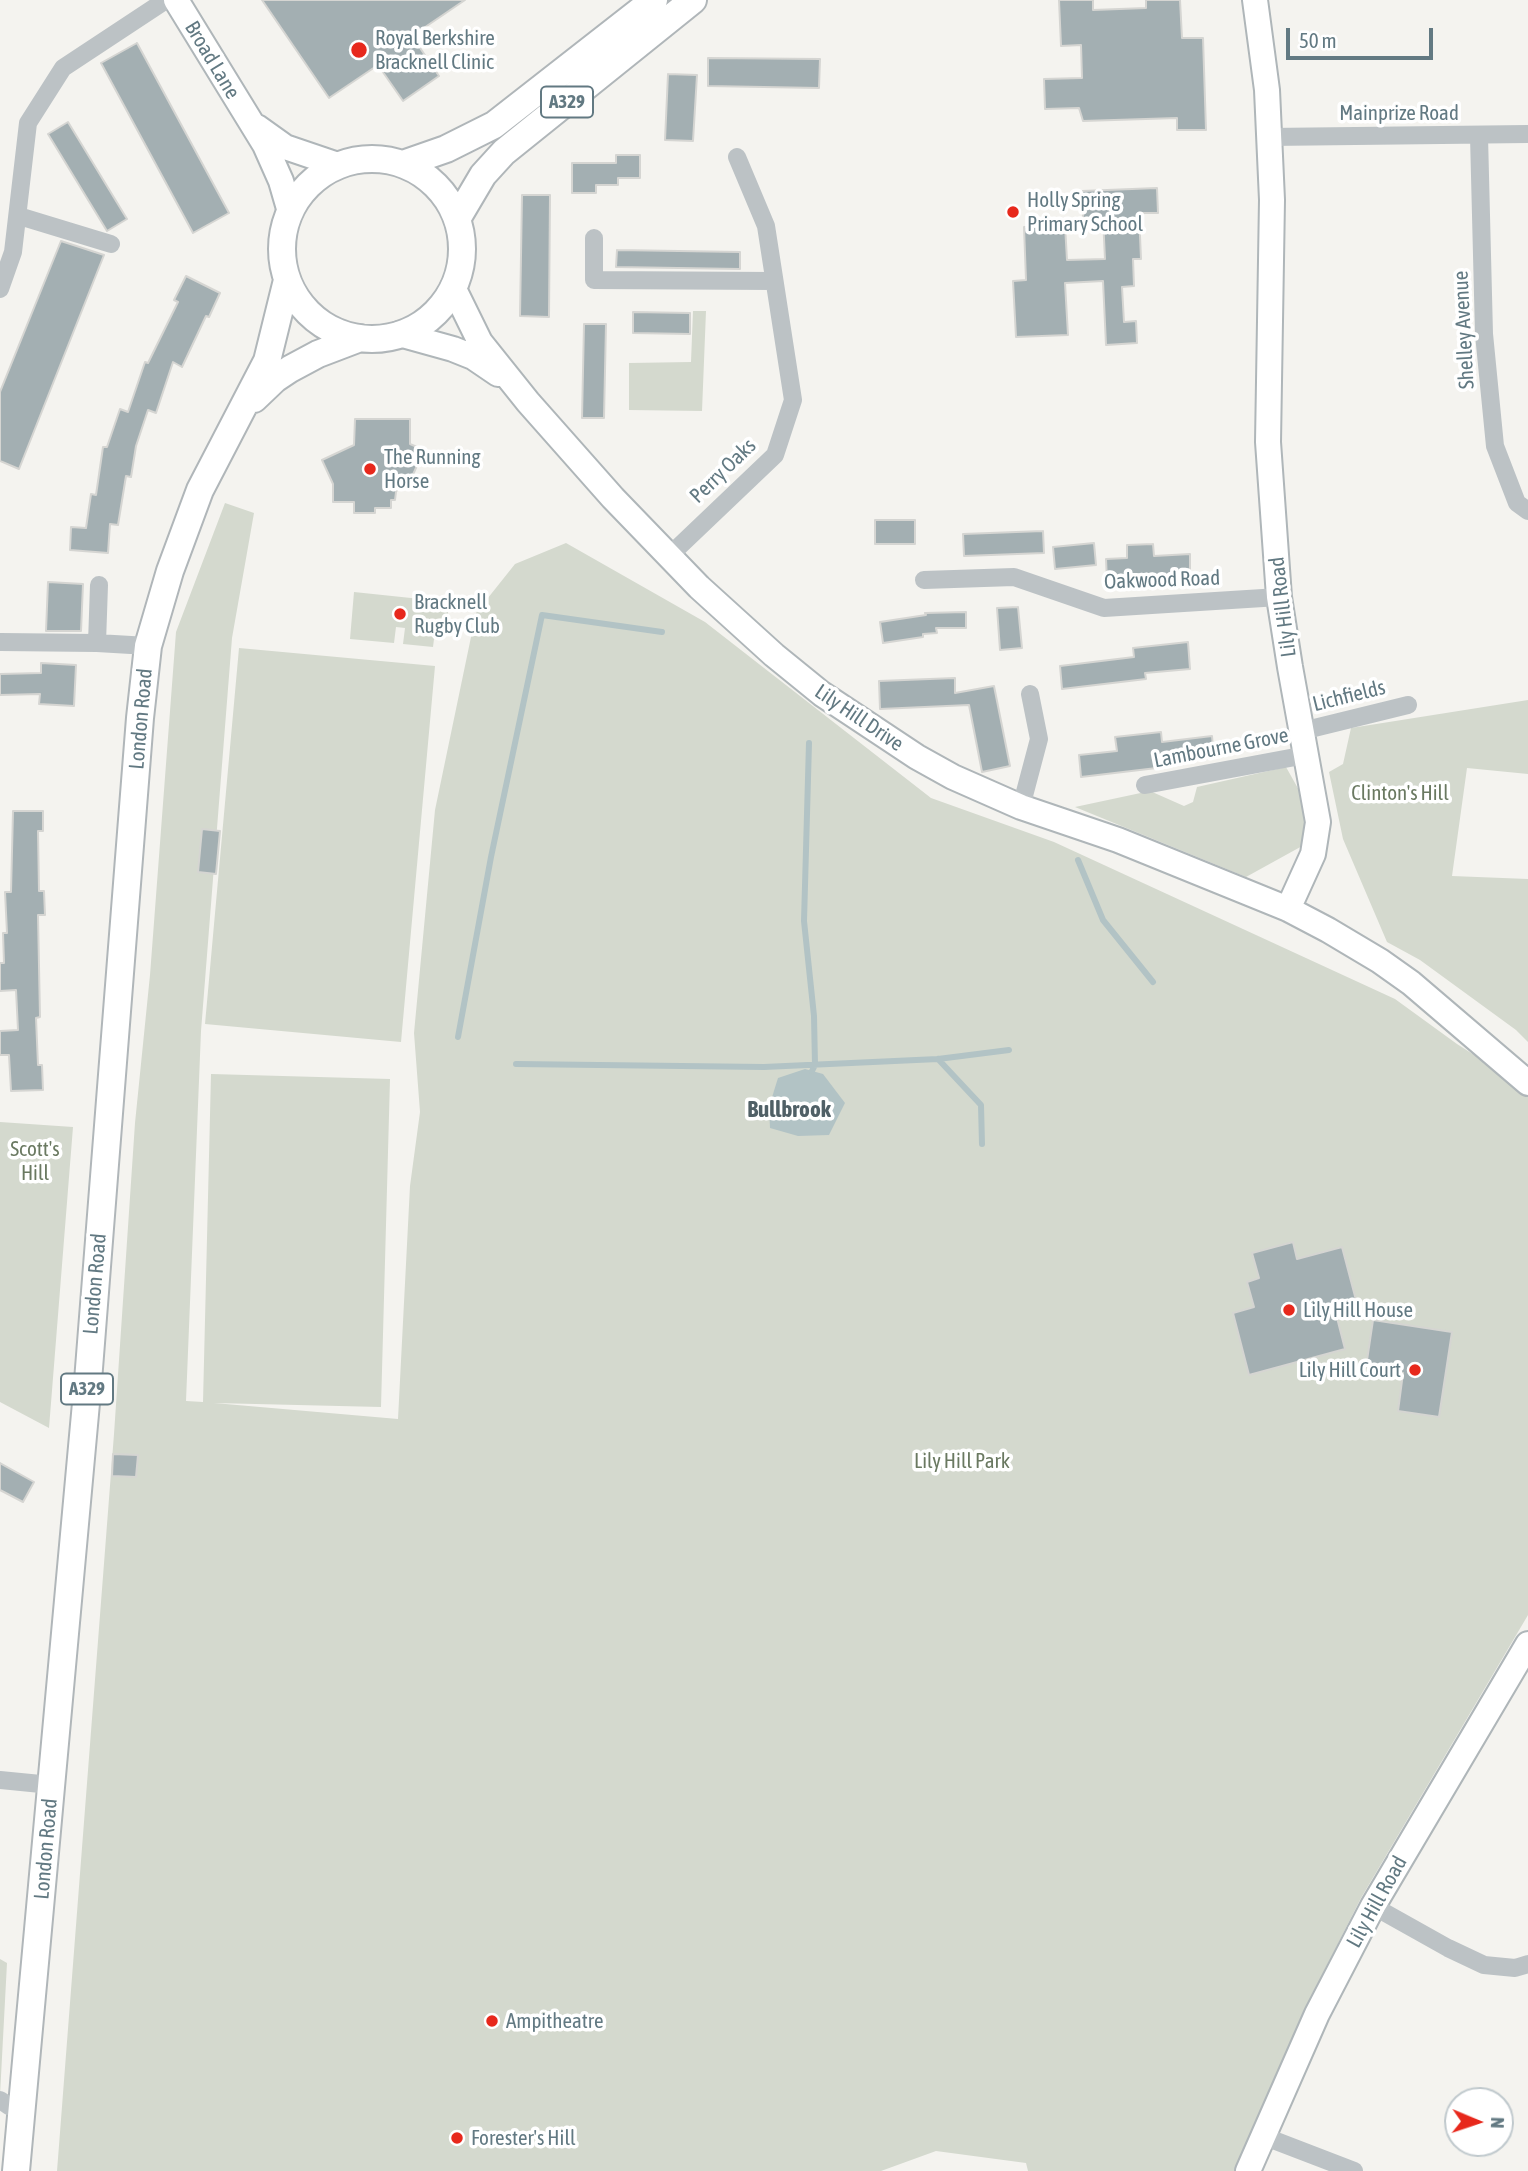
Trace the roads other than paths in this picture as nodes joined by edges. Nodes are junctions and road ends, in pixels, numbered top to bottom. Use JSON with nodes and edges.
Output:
{"nodes":[{"id":1,"x":166,"y":0,"type":"edge"},
{"id":2,"x":176,"y":0,"type":"edge"},
{"id":3,"x":654,"y":0,"type":"edge"},
{"id":4,"x":693,"y":0,"type":"edge"},
{"id":5,"x":1255,"y":0,"type":"edge"},
{"id":6,"x":249,"y":120,"type":"junction"},
{"id":7,"x":1528,"y":134,"type":"edge"},
{"id":8,"x":1479,"y":136,"type":"junction"},
{"id":9,"x":1269,"y":137,"type":"junction"},
{"id":10,"x":737,"y":157,"type":"dead end"},
{"id":11,"x":403,"y":163,"type":"junction"},
{"id":12,"x":338,"y":165,"type":"junction"},
{"id":13,"x":290,"y":212,"type":"junction"},
{"id":14,"x":19,"y":216,"type":"junction"},
{"id":15,"x":457,"y":219,"type":"junction"},
{"id":16,"x":594,"y":238,"type":"dead end"},
{"id":17,"x":111,"y":244,"type":"dead end"},
{"id":18,"x":287,"y":279,"type":"junction"},
{"id":19,"x":774,"y":281,"type":"junction"},
{"id":20,"x":453,"y":287,"type":"junction"},
{"id":21,"x":0,"y":289,"type":"edge"},
{"id":22,"x":399,"y":334,"type":"junction"},
{"id":23,"x":360,"y":338,"type":"junction"},
{"id":24,"x":520,"y":392,"type":"junction"},
{"id":25,"x":240,"y":414,"type":"junction"},
{"id":26,"x":1528,"y":511,"type":"edge"},
{"id":27,"x":668,"y":557,"type":"junction"},
{"id":28,"x":924,"y":580,"type":"dead end"},
{"id":29,"x":99,"y":585,"type":"dead end"},
{"id":30,"x":1279,"y":597,"type":"junction"},
{"id":31,"x":0,"y":642,"type":"edge"},
{"id":32,"x":97,"y":643,"type":"junction"},
{"id":33,"x":148,"y":646,"type":"junction"},
{"id":34,"x":1030,"y":694,"type":"dead end"},
{"id":35,"x":1408,"y":705,"type":"dead end"},
{"id":36,"x":1304,"y":743,"type":"junction"},
{"id":37,"x":1145,"y":785,"type":"dead end"},
{"id":38,"x":1021,"y":807,"type":"junction"},
{"id":39,"x":1288,"y":909,"type":"junction"},
{"id":40,"x":1528,"y":1083,"type":"edge"},
{"id":41,"x":1528,"y":1644,"type":"edge"},
{"id":42,"x":0,"y":1780,"type":"edge"},
{"id":43,"x":51,"y":1786,"type":"junction"},
{"id":44,"x":1373,"y":1906,"type":"junction"},
{"id":45,"x":1528,"y":1964,"type":"edge"},
{"id":46,"x":1263,"y":2136,"type":"junction"},
{"id":47,"x":16,"y":2171,"type":"edge"},
{"id":48,"x":1248,"y":2171,"type":"edge"},
{"id":49,"x":1353,"y":2171,"type":"edge"}],
"edges":[{"from":1,"to":14,"type":"street"},
{"from":2,"to":6,"type":"street","name":"Broad Lane"},
{"from":3,"to":11,"type":"main road","number":"A329"},
{"from":4,"to":15,"type":"main road","number":"A329"},
{"from":5,"to":9,"type":"street","name":"Lily Hill Road"},
{"from":6,"to":12,"type":"street","name":"Broad Lane"},
{"from":6,"to":13,"type":"street","name":"Broad Lane"},
{"from":7,"to":8,"type":"street","name":"Mainprize Road"},
{"from":8,"to":9,"type":"street","name":"Mainprize Road"},
{"from":8,"to":26,"type":"street","name":"Shelley Avenue"},
{"from":9,"to":30,"type":"street","name":"Lily Hill Road"},
{"from":10,"to":19,"type":"street","name":"Perry Oaks"},
{"from":11,"to":12,"type":"main road","number":"A329"},
{"from":11,"to":15,"type":"main road","number":"A329"},
{"from":12,"to":13,"type":"main road","number":"A329"},
{"from":13,"to":18,"type":"main road","number":"A329"},
{"from":14,"to":17,"type":"street"},
{"from":14,"to":21,"type":"street"},
{"from":15,"to":20,"type":"main road","number":"A329"},
{"from":16,"to":19,"type":"street"},
{"from":18,"to":23,"type":"main road","number":"A329"},
{"from":18,"to":25,"type":"main road","name":"London Road","number":"A329"},
{"from":19,"to":27,"type":"street","name":"Perry Oaks"},
{"from":20,"to":22,"type":"main road","number":"A329"},
{"from":20,"to":24,"type":"street","name":"Lily Hill Drive"},
{"from":22,"to":23,"type":"main road","number":"A329"},
{"from":22,"to":24,"type":"street","name":"Lily Hill Drive"},
{"from":23,"to":25,"type":"main road","name":"London Road","number":"A329"},
{"from":24,"to":27,"type":"street","name":"Lily Hill Drive"},
{"from":25,"to":33,"type":"main road","name":"London Road","number":"A329"},
{"from":27,"to":38,"type":"street","name":"Lily Hill Drive"},
{"from":28,"to":30,"type":"street","name":"Oakwood Road"},
{"from":29,"to":32,"type":"street"},
{"from":30,"to":36,"type":"street","name":"Lily Hill Road"},
{"from":31,"to":32,"type":"street"},
{"from":32,"to":33,"type":"street"},
{"from":33,"to":43,"type":"main road","name":"London Road","number":"A329"},
{"from":34,"to":38,"type":"street"},
{"from":35,"to":36,"type":"street","name":"Lichfields"},
{"from":36,"to":37,"type":"street","name":"Lambourne Grove"},
{"from":36,"to":39,"type":"street","name":"Lily Hill Road"},
{"from":38,"to":39,"type":"street","name":"Lily Hill Drive"},
{"from":39,"to":40,"type":"street"},
{"from":41,"to":44,"type":"street","name":"Lily Hill Road"},
{"from":42,"to":43,"type":"street"},
{"from":43,"to":47,"type":"main road","name":"London Road","number":"A329"},
{"from":44,"to":45,"type":"street"},
{"from":44,"to":46,"type":"street","name":"Lily Hill Road"},
{"from":46,"to":48,"type":"street","name":"Lily Hill Road"},
{"from":46,"to":49,"type":"street"}]}
